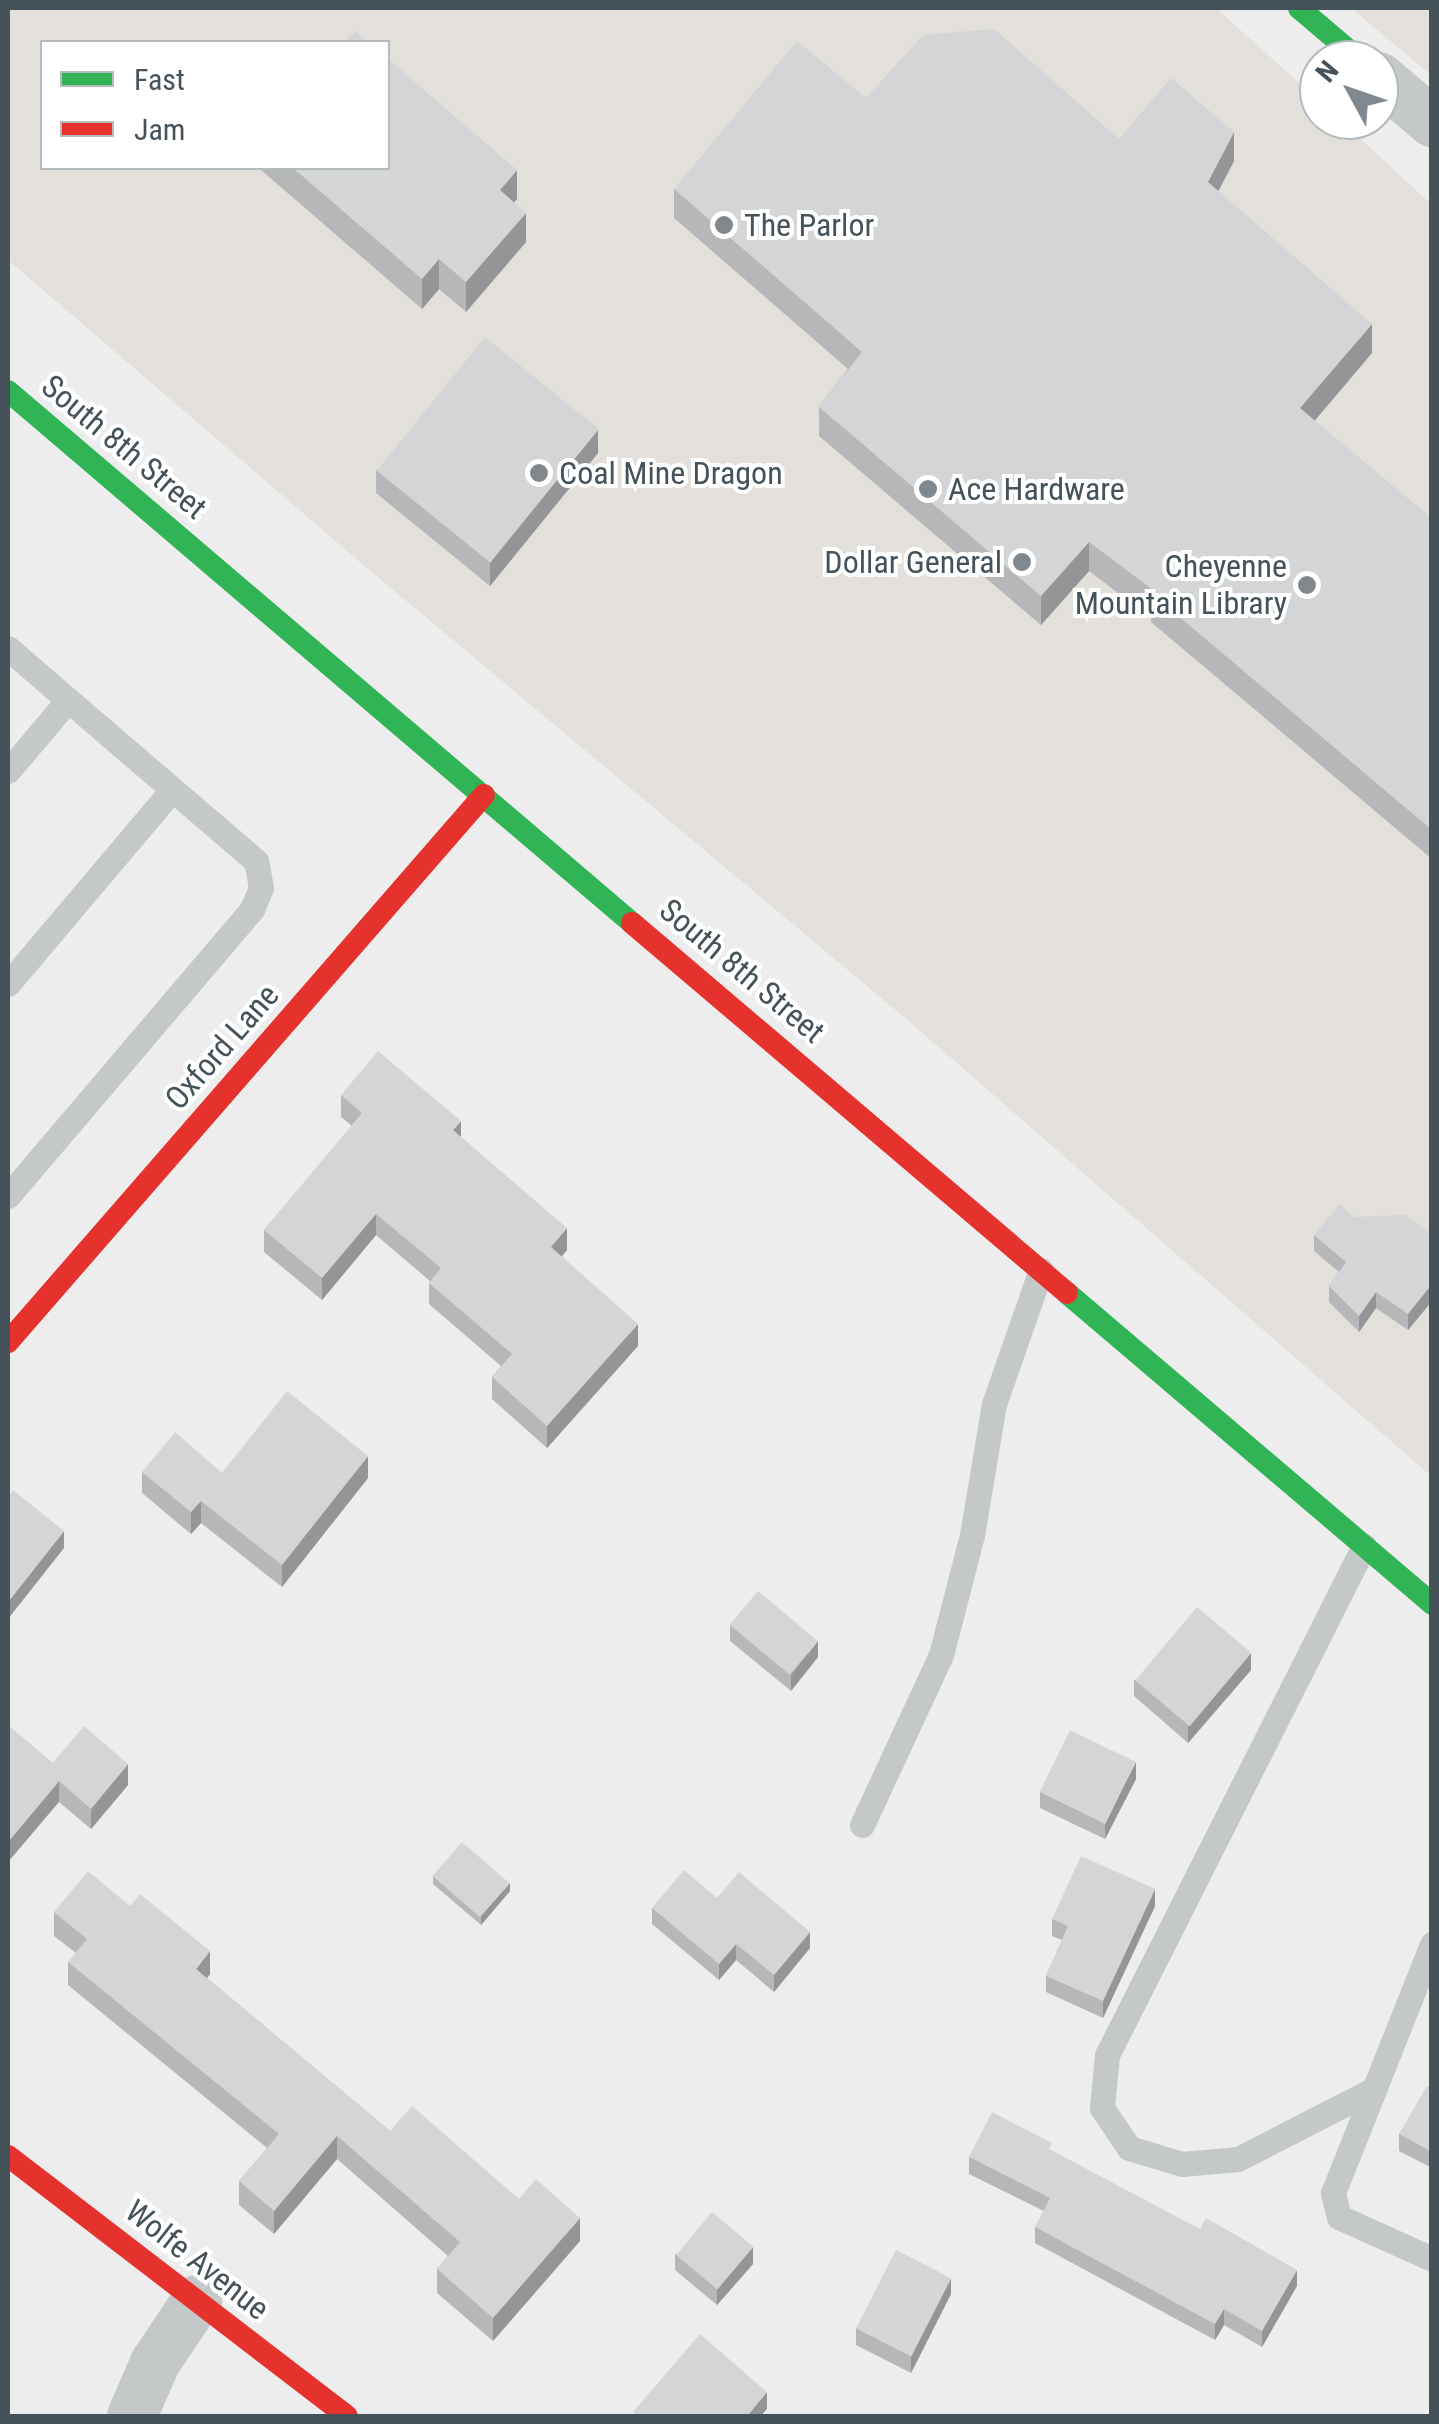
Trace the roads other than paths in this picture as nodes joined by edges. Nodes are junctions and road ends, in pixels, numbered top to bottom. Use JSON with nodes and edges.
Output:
{"nodes":[{"id":1,"x":1299,"y":8,"type":"edge"},
{"id":2,"x":1337,"y":40,"type":"edge"},
{"id":3,"x":1399,"y":94,"type":"edge"},
{"id":4,"x":1432,"y":122,"type":"edge"},
{"id":5,"x":8,"y":391,"type":"edge"},
{"id":6,"x":8,"y":648,"type":"edge"},
{"id":7,"x":68,"y":700,"type":"junction"},
{"id":8,"x":8,"y":771,"type":"edge"},
{"id":9,"x":172,"y":790,"type":"junction"},
{"id":10,"x":484,"y":794,"type":"junction"},
{"id":11,"x":8,"y":984,"type":"edge"},
{"id":12,"x":8,"y":1196,"type":"edge"},
{"id":13,"x":1041,"y":1270,"type":"junction"},
{"id":14,"x":8,"y":1342,"type":"edge"},
{"id":15,"x":1364,"y":1546,"type":"junction"},
{"id":16,"x":1432,"y":1604,"type":"edge"},
{"id":17,"x":862,"y":1826,"type":"dead end"},
{"id":18,"x":1432,"y":1944,"type":"edge"},
{"id":19,"x":1374,"y":2090,"type":"junction"},
{"id":20,"x":8,"y":2156,"type":"edge"},
{"id":21,"x":1432,"y":2259,"type":"edge"},
{"id":22,"x":197,"y":2300,"type":"junction"},
{"id":23,"x":132,"y":2416,"type":"edge"},
{"id":24,"x":347,"y":2416,"type":"edge"}],
"edges":[{"from":1,"to":2,"type":"main road"},
{"from":3,"to":4,"type":"street"},
{"from":5,"to":10,"type":"main road","name":"South 8th Street"},
{"from":6,"to":7,"type":"lane"},
{"from":7,"to":8,"type":"lane"},
{"from":7,"to":9,"type":"lane"},
{"from":9,"to":11,"type":"lane"},
{"from":9,"to":12,"type":"lane"},
{"from":10,"to":13,"type":"main road","name":"South 8th Street"},
{"from":10,"to":14,"type":"main road","name":"Oxford Lane"},
{"from":13,"to":15,"type":"main road","name":"South 8th Street"},
{"from":13,"to":17,"type":"lane"},
{"from":15,"to":16,"type":"main road","name":"South 8th Street"},
{"from":15,"to":19,"type":"lane"},
{"from":18,"to":19,"type":"lane"},
{"from":19,"to":21,"type":"lane"},
{"from":20,"to":22,"type":"main road","name":"Wolfe Avenue"},
{"from":22,"to":23,"type":"street"},
{"from":22,"to":24,"type":"main road","name":"Wolfe Avenue"}]}
